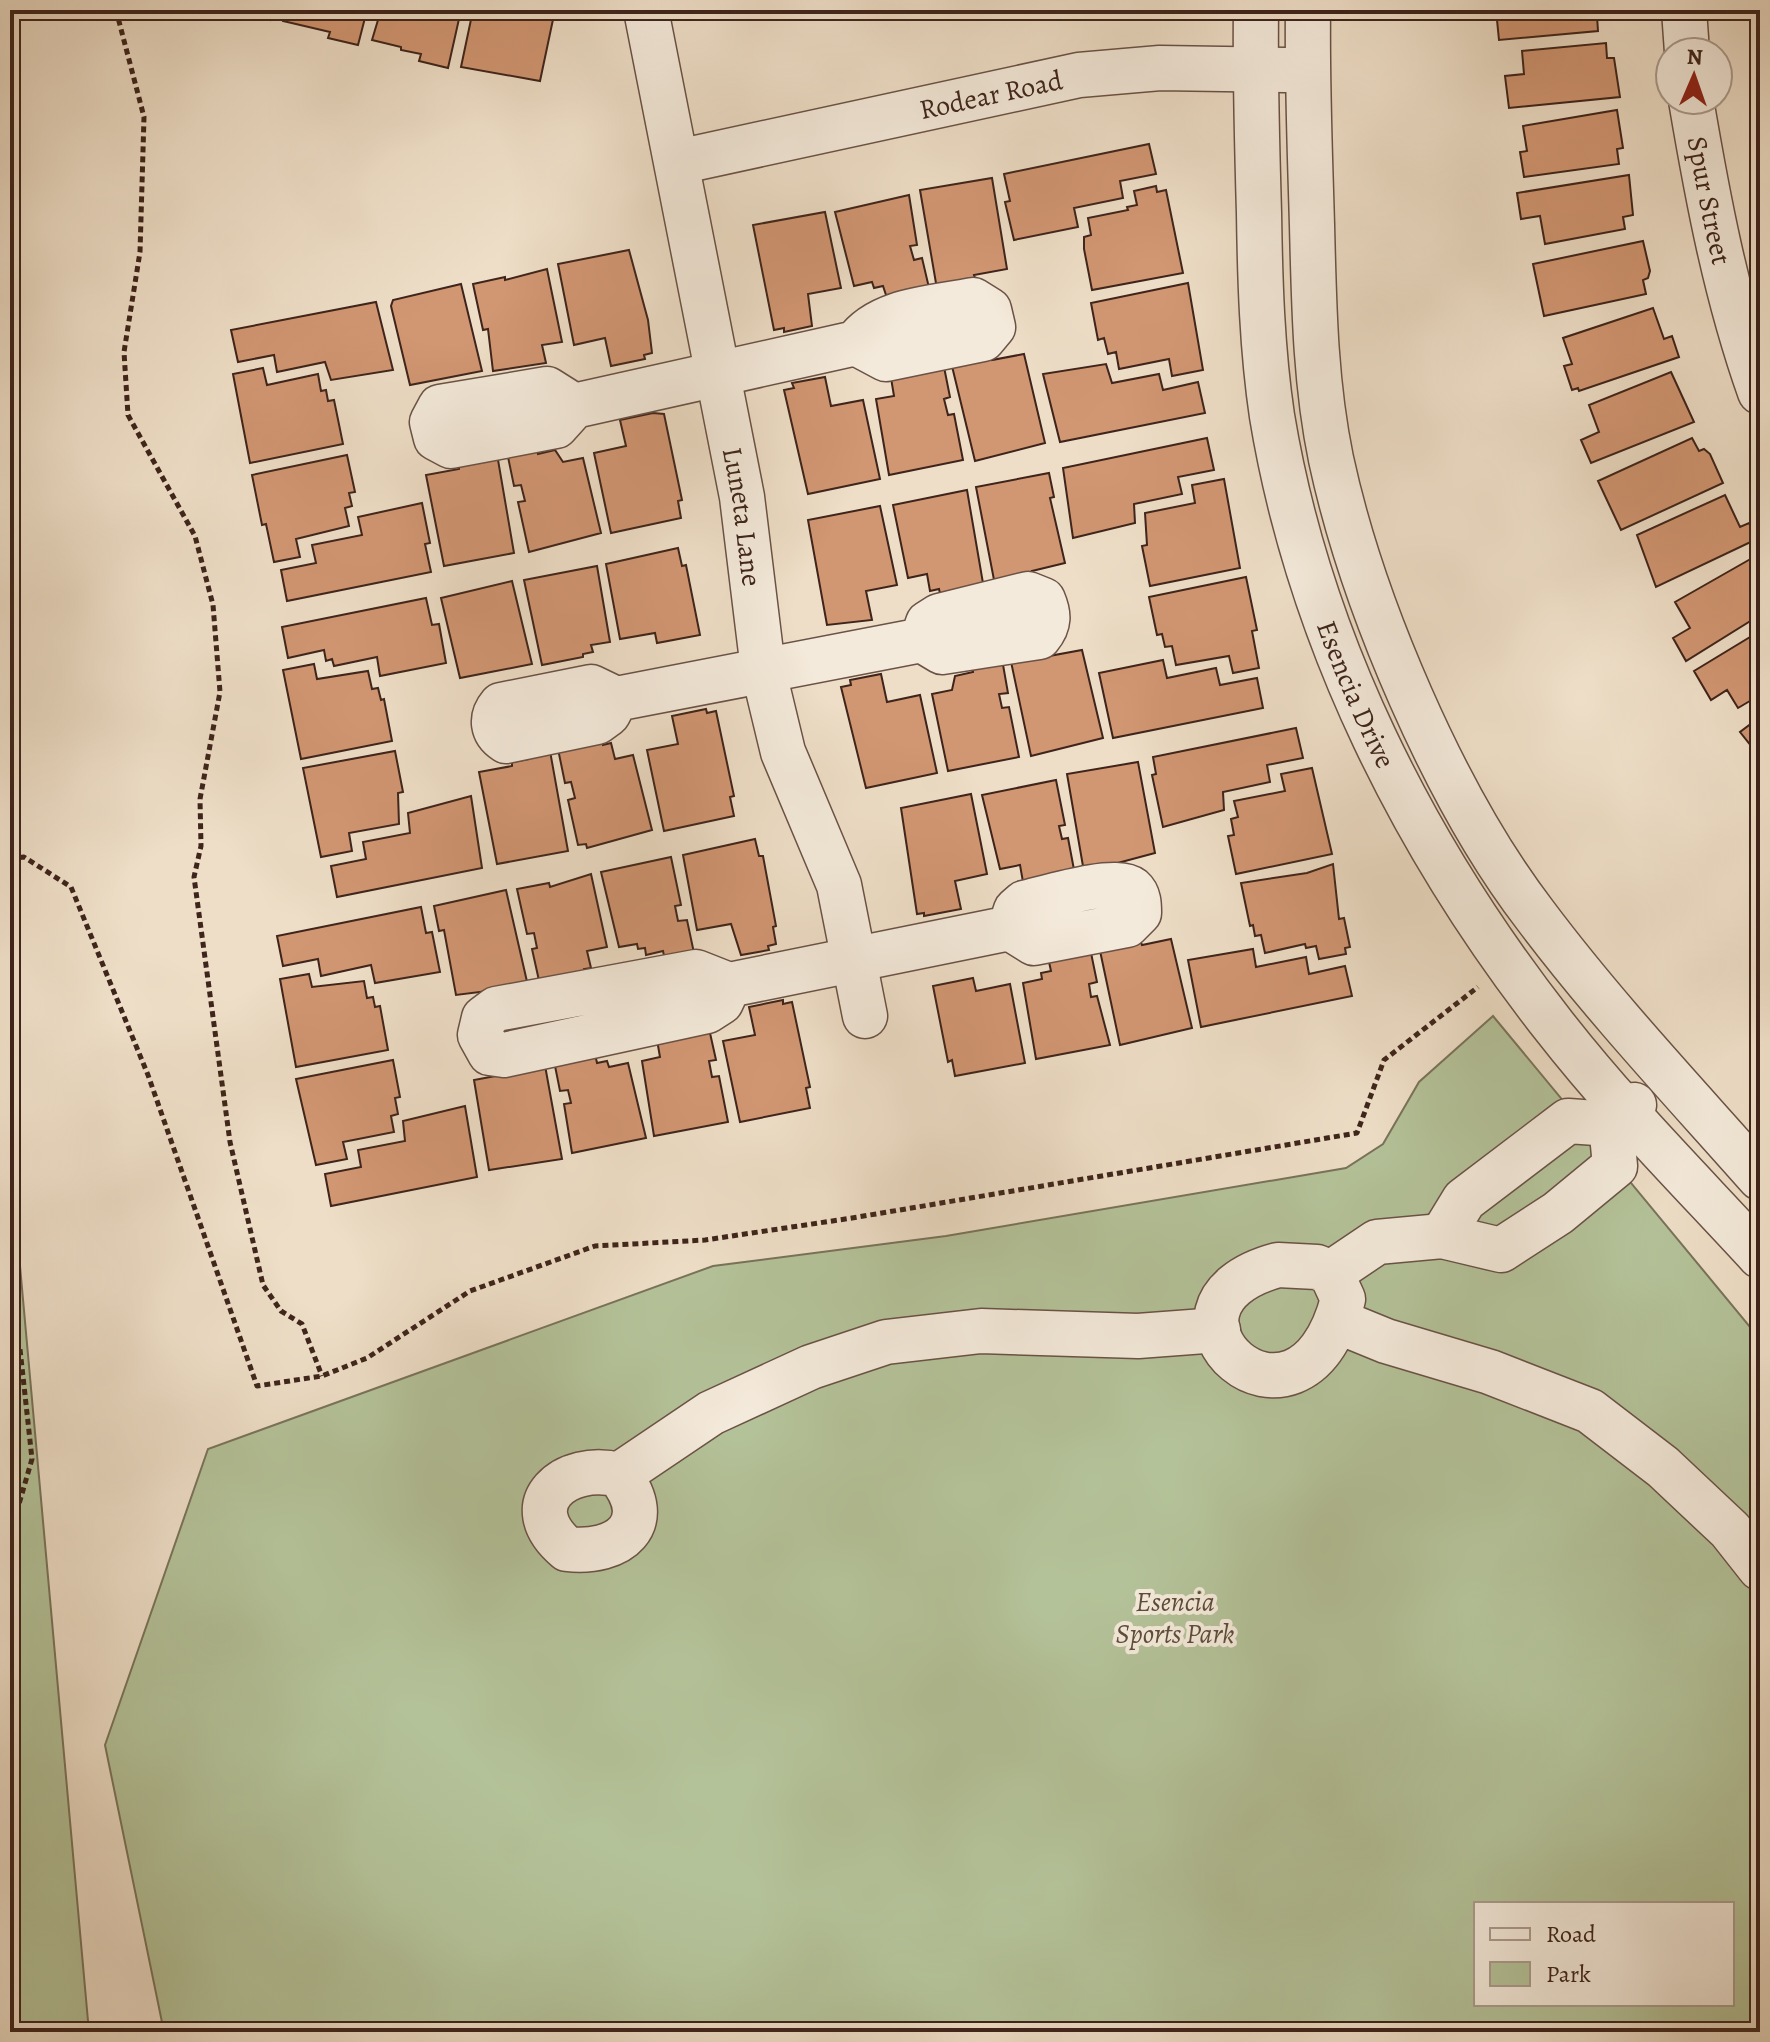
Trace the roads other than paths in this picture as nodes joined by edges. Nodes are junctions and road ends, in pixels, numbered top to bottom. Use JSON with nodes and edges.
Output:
{"nodes":[{"id":1,"x":646,"y":10,"type":"edge"},
{"id":2,"x":1256,"y":10,"type":"edge"},
{"id":3,"x":1308,"y":10,"type":"edge"},
{"id":4,"x":1684,"y":10,"type":"edge"},
{"id":5,"x":1686,"y":36,"type":"edge"},
{"id":6,"x":1255,"y":70,"type":"junction"},
{"id":7,"x":1308,"y":70,"type":"junction"},
{"id":8,"x":1694,"y":116,"type":"edge"},
{"id":9,"x":678,"y":162,"type":"junction"},
{"id":10,"x":856,"y":343,"type":"dead end"},
{"id":11,"x":717,"y":373,"type":"junction"},
{"id":12,"x":1760,"y":392,"type":"edge"},
{"id":13,"x":574,"y":406,"type":"dead end"},
{"id":14,"x":922,"y":640,"type":"dead end"},
{"id":15,"x":763,"y":669,"type":"junction"},
{"id":16,"x":616,"y":699,"type":"dead end"},
{"id":17,"x":1010,"y":928,"type":"dead end"},
{"id":18,"x":852,"y":959,"type":"junction"},
{"id":19,"x":729,"y":985,"type":"junction"},
{"id":20,"x":620,"y":986,"type":"junction"},
{"id":21,"x":865,"y":1016,"type":"dead end"},
{"id":22,"x":628,"y":1029,"type":"junction"},
{"id":23,"x":1670,"y":1076,"type":"junction"},
{"id":24,"x":1619,"y":1117,"type":"junction"},
{"id":25,"x":1760,"y":1178,"type":"edge"},
{"id":26,"x":1442,"y":1236,"type":"junction"},
{"id":27,"x":1760,"y":1256,"type":"edge"},
{"id":28,"x":1331,"y":1273,"type":"junction"},
{"id":29,"x":1337,"y":1321,"type":"junction"},
{"id":30,"x":1218,"y":1330,"type":"junction"},
{"id":31,"x":619,"y":1475,"type":"dead end"},
{"id":32,"x":1760,"y":1568,"type":"edge"}],
"edges":[{"from":1,"to":9,"type":"street","name":"Luneta Lane"},
{"from":2,"to":6,"type":"street","name":"Esencia Drive"},
{"from":3,"to":7,"type":"street","name":"Esencia Drive"},
{"from":4,"to":5,"type":"street"},
{"from":6,"to":7,"type":"street","name":"Rodear Road"},
{"from":6,"to":9,"type":"street","name":"Rodear Road"},
{"from":6,"to":24,"type":"street","name":"Esencia Drive"},
{"from":7,"to":23,"type":"street","name":"Esencia Drive"},
{"from":8,"to":12,"type":"street","name":"Spur Street"},
{"from":9,"to":11,"type":"street","name":"Luneta Lane"},
{"from":10,"to":11,"type":"street"},
{"from":11,"to":13,"type":"street"},
{"from":11,"to":15,"type":"street","name":"Luneta Lane"},
{"from":14,"to":15,"type":"street"},
{"from":15,"to":16,"type":"street"},
{"from":15,"to":18,"type":"street","name":"Luneta Lane"},
{"from":17,"to":18,"type":"street"},
{"from":18,"to":19,"type":"street"},
{"from":18,"to":21,"type":"street","name":"Luneta Lane"},
{"from":19,"to":20,"type":"street"},
{"from":19,"to":22,"type":"street"},
{"from":20,"to":22,"type":"street"},
{"from":20,"to":22,"type":"street"},
{"from":23,"to":24,"type":"street"},
{"from":23,"to":25,"type":"street","name":"Esencia Drive"},
{"from":24,"to":26,"type":"street"},
{"from":24,"to":26,"type":"street"},
{"from":24,"to":27,"type":"street","name":"Esencia Drive"},
{"from":26,"to":28,"type":"street"},
{"from":28,"to":29,"type":"street"},
{"from":28,"to":30,"type":"street"},
{"from":29,"to":30,"type":"street"},
{"from":29,"to":32,"type":"street"},
{"from":30,"to":31,"type":"street"}]}
